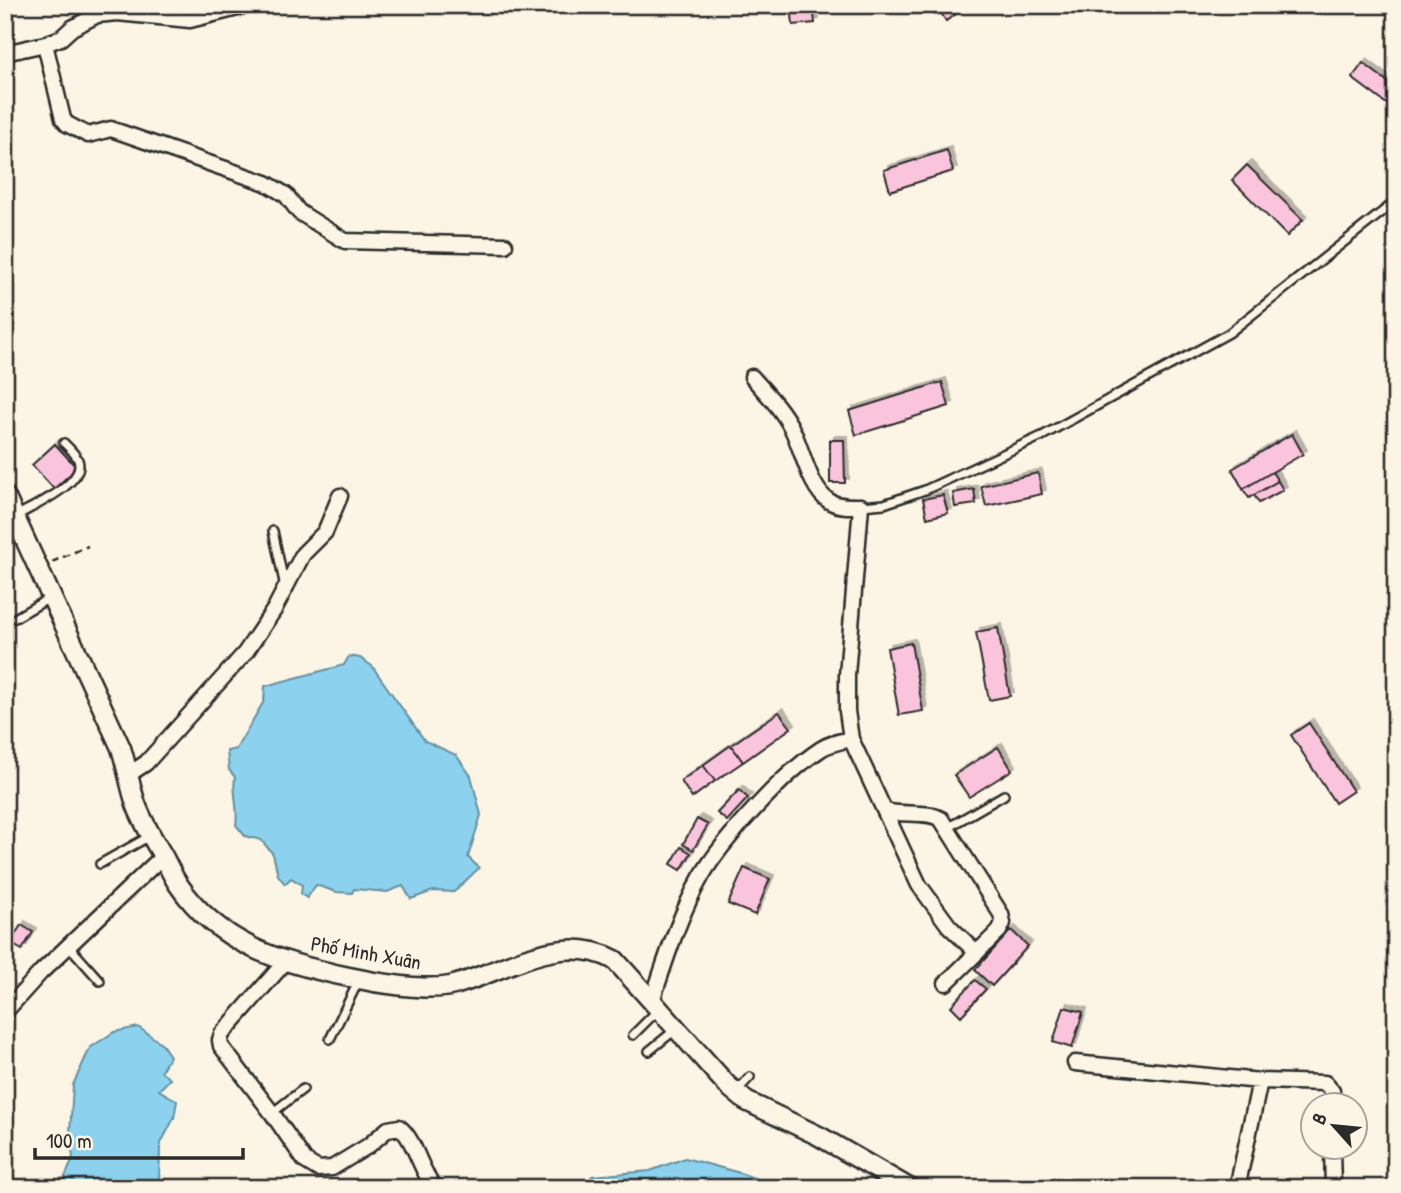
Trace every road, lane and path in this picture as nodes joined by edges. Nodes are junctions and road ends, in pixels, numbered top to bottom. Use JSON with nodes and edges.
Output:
{"nodes":[{"id":1,"x":250,"y":5,"type":"edge"},
{"id":2,"x":45,"y":44,"type":"junction"},
{"id":3,"x":5,"y":52,"type":"edge"},
{"id":4,"x":1396,"y":201,"type":"edge"},
{"id":5,"x":505,"y":246,"type":"dead end"},
{"id":6,"x":752,"y":377,"type":"dead end"},
{"id":7,"x":64,"y":443,"type":"dead end"},
{"id":8,"x":5,"y":495,"type":"edge"},
{"id":9,"x":340,"y":496,"type":"dead end"},
{"id":10,"x":861,"y":506,"type":"junction"},
{"id":11,"x":16,"y":516,"type":"junction"},
{"id":12,"x":273,"y":531,"type":"dead end"},
{"id":13,"x":88,"y":546,"type":"dead end"},
{"id":14,"x":40,"y":568,"type":"junction"},
{"id":15,"x":285,"y":588,"type":"junction"},
{"id":16,"x":52,"y":597,"type":"junction"},
{"id":17,"x":15,"y":618,"type":"dead end"},
{"id":18,"x":851,"y":739,"type":"junction"},
{"id":19,"x":128,"y":775,"type":"junction"},
{"id":20,"x":1004,"y":796,"type":"dead end"},
{"id":21,"x":885,"y":811,"type":"junction"},
{"id":22,"x":947,"y":829,"type":"junction"},
{"id":23,"x":150,"y":836,"type":"junction"},
{"id":24,"x":163,"y":856,"type":"junction"},
{"id":25,"x":100,"y":864,"type":"dead end"},
{"id":26,"x":68,"y":946,"type":"junction"},
{"id":27,"x":977,"y":953,"type":"junction"},
{"id":28,"x":286,"y":961,"type":"junction"},
{"id":29,"x":359,"y":979,"type":"junction"},
{"id":30,"x":100,"y":981,"type":"dead end"},
{"id":31,"x":946,"y":983,"type":"dead end"},
{"id":32,"x":656,"y":1005,"type":"junction"},
{"id":33,"x":5,"y":1012,"type":"edge"},
{"id":34,"x":676,"y":1029,"type":"junction"},
{"id":35,"x":633,"y":1035,"type":"dead end"},
{"id":36,"x":330,"y":1039,"type":"dead end"},
{"id":37,"x":649,"y":1051,"type":"dead end"},
{"id":38,"x":1075,"y":1063,"type":"dead end"},
{"id":39,"x":750,"y":1077,"type":"dead end"},
{"id":40,"x":1260,"y":1081,"type":"junction"},
{"id":41,"x":303,"y":1089,"type":"dead end"},
{"id":42,"x":1332,"y":1092,"type":"edge"},
{"id":43,"x":735,"y":1093,"type":"junction"},
{"id":44,"x":272,"y":1112,"type":"junction"},
{"id":45,"x":1332,"y":1162,"type":"edge"},
{"id":46,"x":435,"y":1188,"type":"edge"},
{"id":47,"x":909,"y":1188,"type":"edge"},
{"id":48,"x":1237,"y":1188,"type":"edge"},
{"id":49,"x":1333,"y":1188,"type":"edge"}],
"edges":[{"from":1,"to":2,"type":"street"},
{"from":2,"to":3,"type":"street"},
{"from":2,"to":5,"type":"street"},
{"from":4,"to":10,"type":"lane"},
{"from":6,"to":10,"type":"street"},
{"from":7,"to":11,"type":"lane"},
{"from":8,"to":11,"type":"street","name":"Phố Minh Xuân"},
{"from":9,"to":15,"type":"street"},
{"from":10,"to":18,"type":"street"},
{"from":11,"to":14,"type":"street","name":"Phố Minh Xuân"},
{"from":12,"to":15,"type":"lane"},
{"from":13,"to":14,"type":"path"},
{"from":14,"to":16,"type":"street","name":"Phố Minh Xuân"},
{"from":15,"to":19,"type":"street"},
{"from":16,"to":17,"type":"lane"},
{"from":16,"to":19,"type":"street","name":"Phố Minh Xuân"},
{"from":18,"to":21,"type":"street"},
{"from":18,"to":32,"type":"street"},
{"from":19,"to":23,"type":"street","name":"Phố Minh Xuân"},
{"from":20,"to":22,"type":"lane"},
{"from":21,"to":22,"type":"street"},
{"from":21,"to":27,"type":"street"},
{"from":22,"to":27,"type":"street"},
{"from":23,"to":24,"type":"street","name":"Phố Minh Xuân"},
{"from":23,"to":25,"type":"lane"},
{"from":24,"to":26,"type":"street"},
{"from":24,"to":28,"type":"street","name":"Phố Minh Xuân"},
{"from":26,"to":30,"type":"lane"},
{"from":26,"to":33,"type":"street"},
{"from":27,"to":31,"type":"street"},
{"from":28,"to":29,"type":"street","name":"Phố Minh Xuân"},
{"from":28,"to":44,"type":"street"},
{"from":29,"to":32,"type":"street","name":"Phố Minh Xuân"},
{"from":29,"to":36,"type":"lane"},
{"from":32,"to":34,"type":"street","name":"Phố Minh Xuân"},
{"from":32,"to":35,"type":"lane"},
{"from":34,"to":37,"type":"lane"},
{"from":34,"to":43,"type":"street","name":"Phố Minh Xuân"},
{"from":38,"to":40,"type":"street"},
{"from":39,"to":43,"type":"lane"},
{"from":40,"to":42,"type":"street"},
{"from":40,"to":48,"type":"street"},
{"from":41,"to":44,"type":"lane"},
{"from":43,"to":47,"type":"street","name":"Phố Minh Xuân"},
{"from":44,"to":46,"type":"street"},
{"from":45,"to":49,"type":"street"}]}
